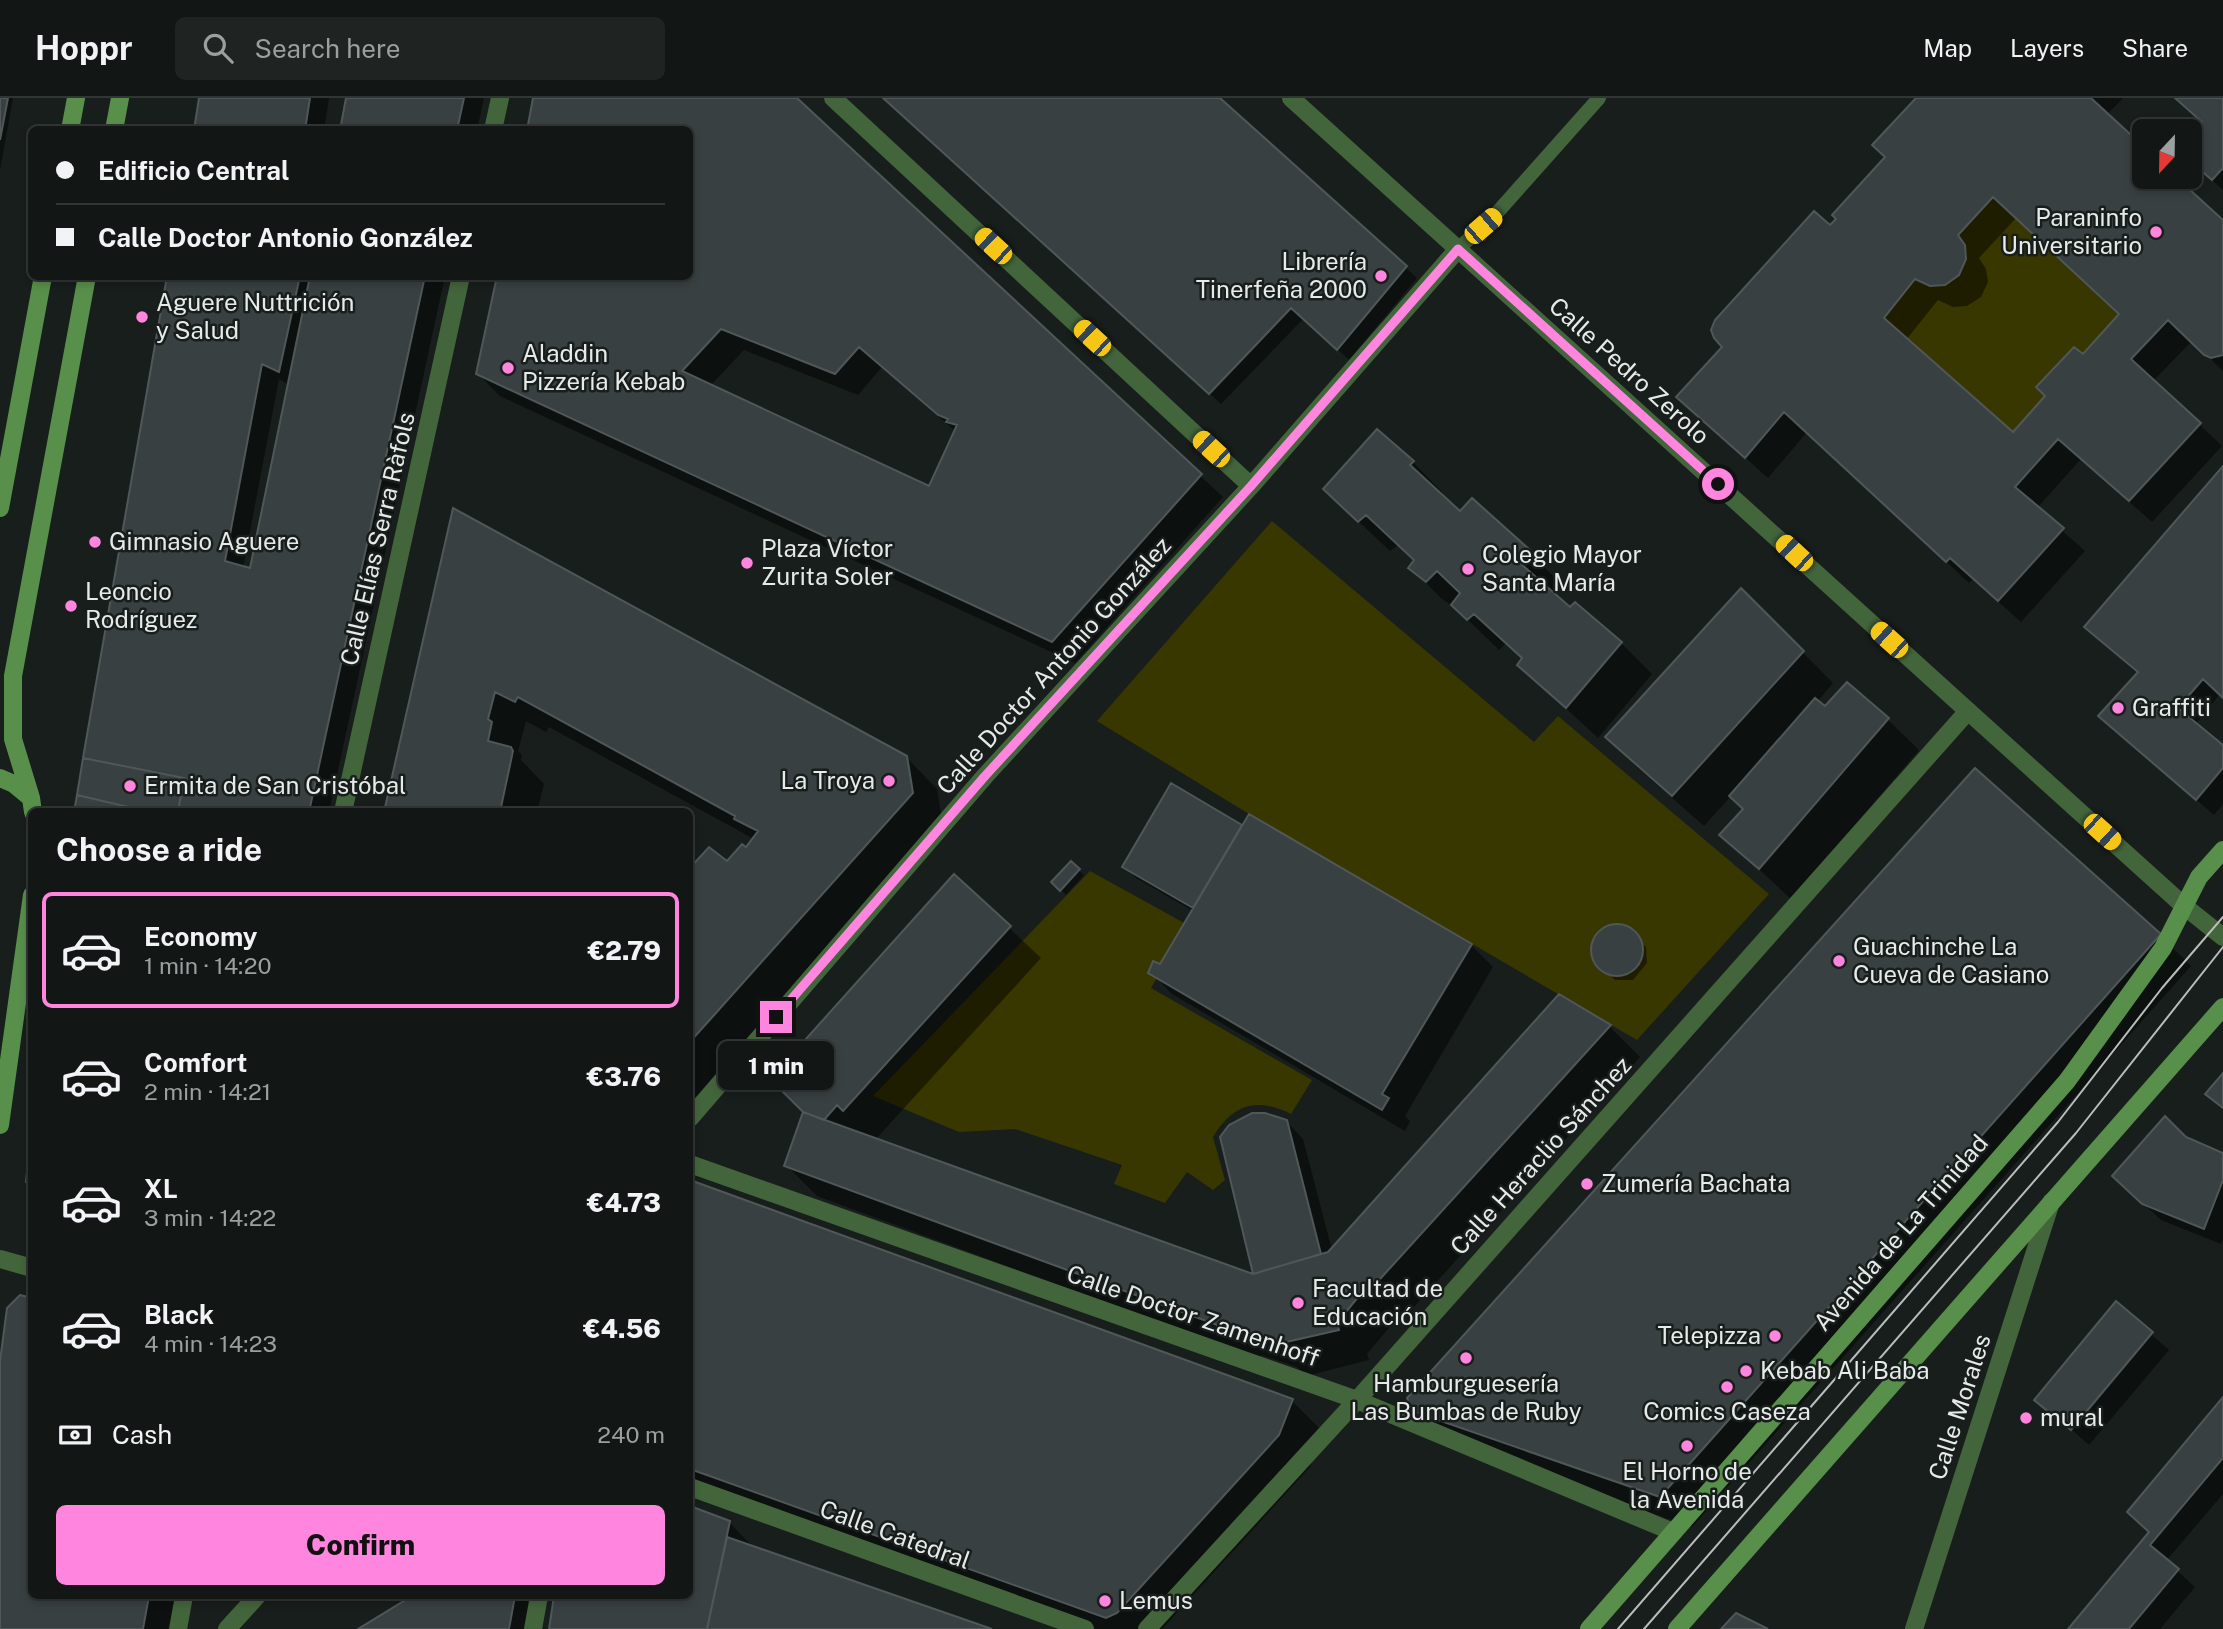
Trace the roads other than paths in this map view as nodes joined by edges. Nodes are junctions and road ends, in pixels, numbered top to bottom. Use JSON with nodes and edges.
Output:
{"nodes":[{"id":1,"x":76,"y":98,"type":"edge"},
{"id":2,"x":120,"y":98,"type":"edge"},
{"id":3,"x":500,"y":98,"type":"edge"},
{"id":4,"x":833,"y":98,"type":"edge"},
{"id":5,"x":1291,"y":98,"type":"edge"},
{"id":6,"x":1600,"y":98,"type":"edge"},
{"id":7,"x":71,"y":126,"type":"edge"},
{"id":8,"x":115,"y":126,"type":"edge"},
{"id":9,"x":494,"y":126,"type":"edge"},
{"id":10,"x":1458,"y":249,"type":"junction"},
{"id":11,"x":42,"y":280,"type":"edge"},
{"id":12,"x":86,"y":280,"type":"edge"},
{"id":13,"x":460,"y":280,"type":"edge"},
{"id":14,"x":1251,"y":486,"type":"junction"},
{"id":15,"x":0,"y":509,"type":"edge"},
{"id":16,"x":1968,"y":711,"type":"junction"},
{"id":17,"x":0,"y":778,"type":"edge"},
{"id":18,"x":32,"y":805,"type":"edge"},
{"id":19,"x":344,"y":808,"type":"edge"},
{"id":20,"x":2223,"y":850,"type":"edge"},
{"id":21,"x":2185,"y":906,"type":"junction"},
{"id":22,"x":28,"y":924,"type":"edge"},
{"id":23,"x":2218,"y":933,"type":"edge"},
{"id":24,"x":2223,"y":1007,"type":"edge"},
{"id":25,"x":693,"y":1115,"type":"edge"},
{"id":26,"x":0,"y":1125,"type":"edge"},
{"id":27,"x":693,"y":1165,"type":"edge"},
{"id":28,"x":2052,"y":1200,"type":"junction"},
{"id":29,"x":0,"y":1259,"type":"edge"},
{"id":30,"x":28,"y":1267,"type":"edge"},
{"id":31,"x":1357,"y":1400,"type":"junction"},
{"id":32,"x":693,"y":1488,"type":"edge"},
{"id":33,"x":1673,"y":1532,"type":"junction"},
{"id":34,"x":183,"y":1599,"type":"edge"},
{"id":35,"x":254,"y":1599,"type":"edge"},
{"id":36,"x":538,"y":1599,"type":"edge"},
{"id":37,"x":178,"y":1629,"type":"edge"},
{"id":38,"x":228,"y":1629,"type":"edge"},
{"id":39,"x":533,"y":1629,"type":"edge"},
{"id":40,"x":1085,"y":1629,"type":"edge"},
{"id":41,"x":1147,"y":1629,"type":"edge"},
{"id":42,"x":1589,"y":1629,"type":"edge"},
{"id":43,"x":1677,"y":1629,"type":"edge"},
{"id":44,"x":1914,"y":1629,"type":"edge"}],
"edges":[{"from":1,"to":7,"type":"main road"},
{"from":2,"to":8,"type":"main road"},
{"from":3,"to":9,"type":"street"},
{"from":4,"to":14,"type":"street"},
{"from":5,"to":10,"type":"street","name":"Calle Pedro Zerolo"},
{"from":6,"to":10,"type":"lane"},
{"from":10,"to":14,"type":"street","name":"Calle Doctor Antonio González"},
{"from":10,"to":16,"type":"street","name":"Calle Pedro Zerolo"},
{"from":11,"to":15,"type":"main road"},
{"from":12,"to":18,"type":"main road"},
{"from":13,"to":19,"type":"street","name":"Calle Elías Serra Ràfols"},
{"from":14,"to":25,"type":"street","name":"Calle Doctor Antonio González"},
{"from":16,"to":21,"type":"street","name":"Calle Pedro Zerolo"},
{"from":16,"to":31,"type":"street","name":"Calle Heraclio Sánchez"},
{"from":17,"to":18,"type":"main road"},
{"from":20,"to":21,"type":"main road","name":"Avenida de La Trinidad"},
{"from":21,"to":23,"type":"street","name":"Calle Pedro Zerolo"},
{"from":21,"to":33,"type":"main road","name":"Avenida de La Trinidad"},
{"from":22,"to":26,"type":"main road"},
{"from":24,"to":28,"type":"main road"},
{"from":27,"to":31,"type":"street","name":"Calle Doctor Zamenhoff"},
{"from":28,"to":43,"type":"main road"},
{"from":28,"to":44,"type":"street","name":"Calle Morales"},
{"from":29,"to":30,"type":"street"},
{"from":31,"to":33,"type":"street","name":"Calle Doctor Zamenhoff"},
{"from":31,"to":41,"type":"street","name":"Calle Heraclio Sánchez"},
{"from":32,"to":40,"type":"street","name":"Calle Catedral"},
{"from":33,"to":42,"type":"main road","name":"Avenida de La Trinidad"},
{"from":34,"to":37,"type":"street"},
{"from":35,"to":38,"type":"street"},
{"from":36,"to":39,"type":"street"}]}
